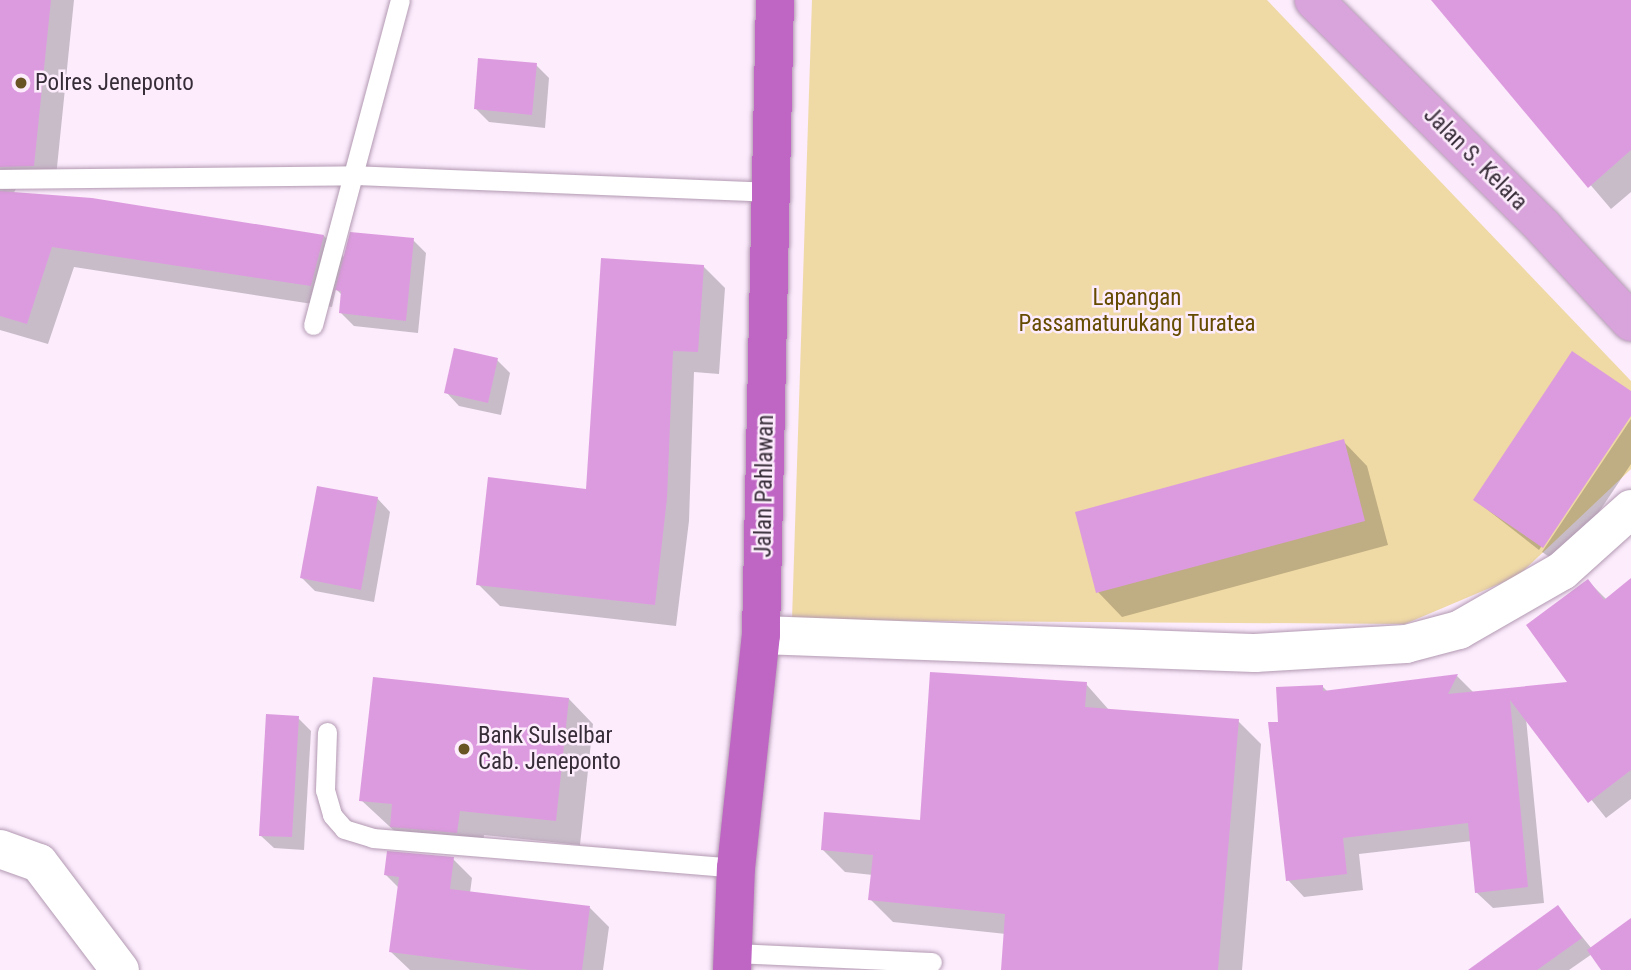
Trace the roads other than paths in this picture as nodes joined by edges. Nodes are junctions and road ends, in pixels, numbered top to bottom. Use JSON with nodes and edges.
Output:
{"nodes":[{"id":1,"x":400,"y":0,"type":"edge"},
{"id":2,"x":775,"y":0,"type":"edge"},
{"id":3,"x":1314,"y":0,"type":"edge"},
{"id":4,"x":354,"y":175,"type":"junction"},
{"id":5,"x":0,"y":178,"type":"edge"},
{"id":6,"x":771,"y":191,"type":"junction"},
{"id":7,"x":1631,"y":322,"type":"edge"},
{"id":8,"x":313,"y":325,"type":"dead end"},
{"id":9,"x":1631,"y":509,"type":"edge"},
{"id":10,"x":761,"y":635,"type":"junction"},
{"id":11,"x":327,"y":732,"type":"dead end"},
{"id":12,"x":0,"y":849,"type":"edge"},
{"id":13,"x":736,"y":869,"type":"junction"},
{"id":14,"x":732,"y":961,"type":"edge"},
{"id":15,"x":932,"y":962,"type":"dead end"},
{"id":16,"x":120,"y":970,"type":"edge"}],
"edges":[{"from":1,"to":4,"type":"lane"},
{"from":2,"to":6,"type":"highway","name":"Jalan Pahlawan"},
{"from":3,"to":7,"type":"main road","name":"Jalan S. Kelara"},
{"from":4,"to":5,"type":"lane"},
{"from":4,"to":6,"type":"lane"},
{"from":4,"to":8,"type":"lane"},
{"from":6,"to":10,"type":"highway","name":"Jalan Pahlawan"},
{"from":9,"to":10,"type":"street"},
{"from":10,"to":13,"type":"highway","name":"Jalan Pahlawan"},
{"from":11,"to":13,"type":"lane"},
{"from":12,"to":16,"type":"street"},
{"from":13,"to":14,"type":"highway","name":"Jalan Pahlawan"},
{"from":14,"to":15,"type":"lane"}]}
